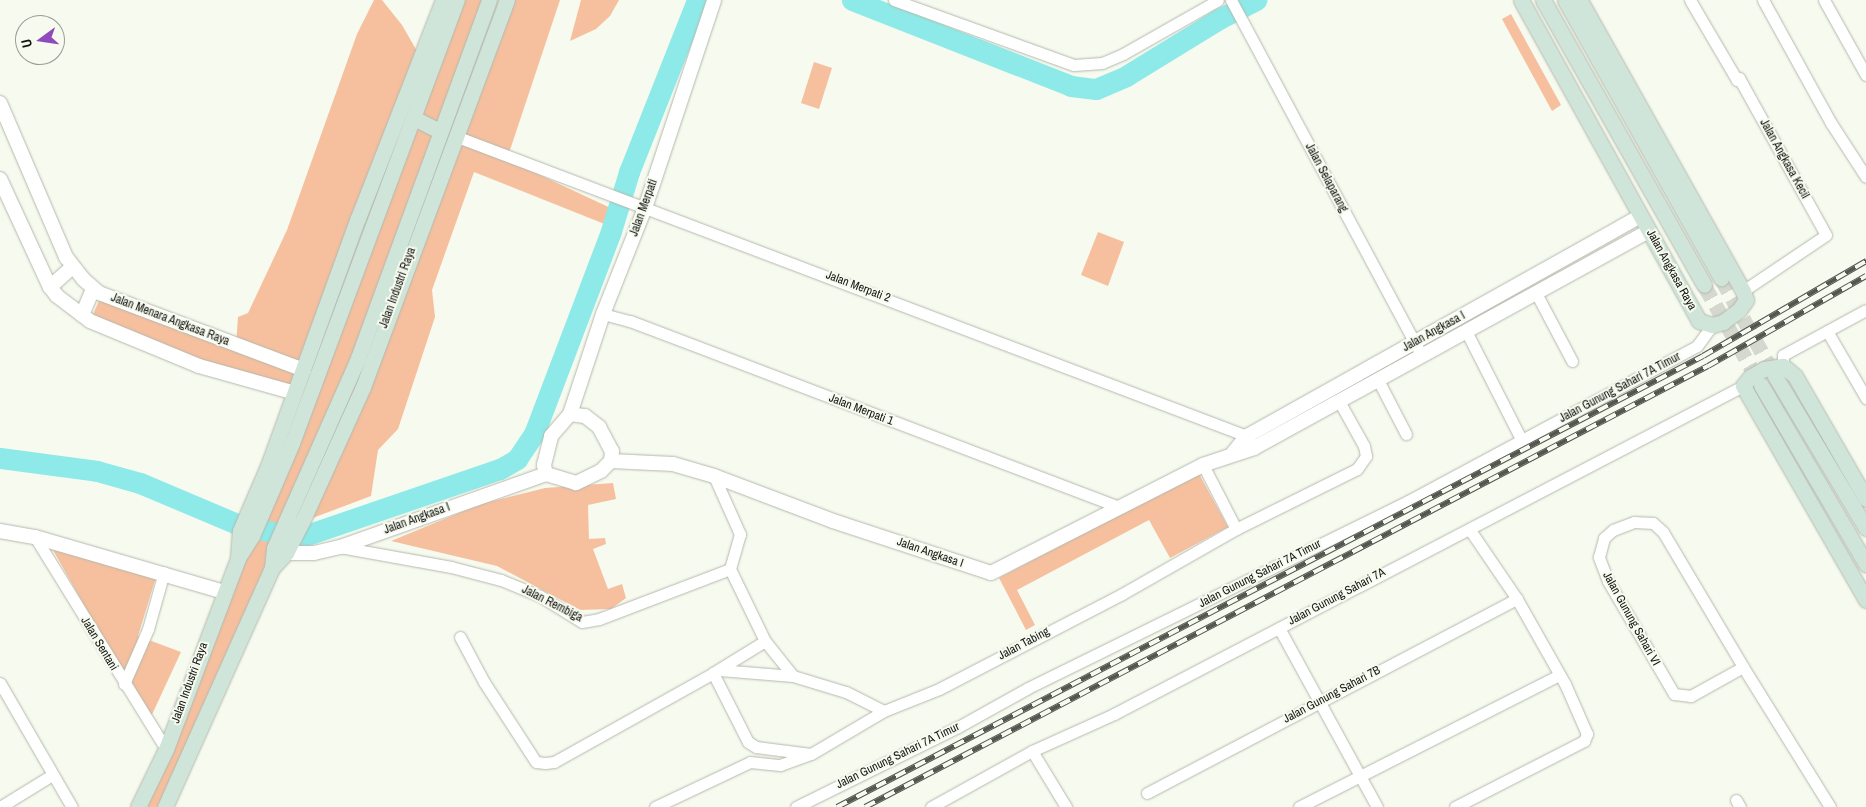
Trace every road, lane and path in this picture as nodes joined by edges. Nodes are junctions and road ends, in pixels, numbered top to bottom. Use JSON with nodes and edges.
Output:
{"nodes":[{"id":1,"x":443,"y":0,"type":"edge"},
{"id":2,"x":457,"y":0,"type":"edge"},
{"id":3,"x":489,"y":0,"type":"edge"},
{"id":4,"x":507,"y":0,"type":"edge"},
{"id":5,"x":714,"y":0,"type":"edge"},
{"id":6,"x":894,"y":0,"type":"edge"},
{"id":7,"x":1218,"y":0,"type":"edge"},
{"id":8,"x":1522,"y":0,"type":"edge"},
{"id":9,"x":1543,"y":0,"type":"edge"},
{"id":10,"x":1565,"y":0,"type":"edge"},
{"id":11,"x":1580,"y":0,"type":"edge"},
{"id":12,"x":1690,"y":0,"type":"edge"},
{"id":13,"x":1763,"y":0,"type":"edge"},
{"id":14,"x":1824,"y":0,"type":"edge"},
{"id":15,"x":1233,"y":3,"type":"edge"},
{"id":16,"x":1866,"y":75,"type":"edge"},
{"id":17,"x":0,"y":103,"type":"edge"},
{"id":18,"x":414,"y":118,"type":"junction"},
{"id":19,"x":440,"y":131,"type":"junction"},
{"id":20,"x":455,"y":136,"type":"junction"},
{"id":21,"x":1866,"y":177,"type":"edge"},
{"id":22,"x":0,"y":179,"type":"edge"},
{"id":23,"x":645,"y":208,"type":"junction"},
{"id":24,"x":1640,"y":216,"type":"junction"},
{"id":25,"x":1649,"y":231,"type":"junction"},
{"id":26,"x":72,"y":267,"type":"junction"},
{"id":27,"x":1721,"y":278,"type":"tunnel mouth"},
{"id":28,"x":337,"y":283,"type":"junction"},
{"id":29,"x":1704,"y":285,"type":"tunnel mouth"},
{"id":30,"x":50,"y":287,"type":"junction"},
{"id":31,"x":352,"y":288,"type":"junction"},
{"id":32,"x":93,"y":289,"type":"junction"},
{"id":33,"x":1743,"y":291,"type":"junction"},
{"id":34,"x":1536,"y":293,"type":"junction"},
{"id":35,"x":1866,"y":310,"type":"edge"},
{"id":36,"x":603,"y":314,"type":"junction"},
{"id":37,"x":82,"y":315,"type":"junction"},
{"id":38,"x":1712,"y":325,"type":"junction"},
{"id":39,"x":1466,"y":331,"type":"junction"},
{"id":40,"x":1827,"y":331,"type":"junction"},
{"id":41,"x":1414,"y":343,"type":"junction"},
{"id":42,"x":1421,"y":356,"type":"junction"},
{"id":43,"x":358,"y":358,"type":"junction"},
{"id":44,"x":1572,"y":361,"type":"dead end"},
{"id":45,"x":304,"y":370,"type":"junction"},
{"id":46,"x":1779,"y":371,"type":"junction"},
{"id":47,"x":1378,"y":380,"type":"junction"},
{"id":48,"x":1761,"y":385,"type":"tunnel mouth"},
{"id":49,"x":1743,"y":386,"type":"junction"},
{"id":50,"x":363,"y":387,"type":"junction"},
{"id":51,"x":296,"y":393,"type":"junction"},
{"id":52,"x":1866,"y":398,"type":"edge"},
{"id":53,"x":1339,"y":401,"type":"junction"},
{"id":54,"x":570,"y":414,"type":"junction"},
{"id":55,"x":1406,"y":434,"type":"dead end"},
{"id":56,"x":1518,"y":435,"type":"dead end"},
{"id":57,"x":1250,"y":442,"type":"junction"},
{"id":58,"x":611,"y":461,"type":"junction"},
{"id":59,"x":1203,"y":465,"type":"junction"},
{"id":60,"x":546,"y":474,"type":"junction"},
{"id":61,"x":714,"y":476,"type":"junction"},
{"id":62,"x":1866,"y":499,"type":"edge"},
{"id":63,"x":1119,"y":507,"type":"junction"},
{"id":64,"x":254,"y":514,"type":"junction"},
{"id":65,"x":1866,"y":528,"type":"edge"},
{"id":66,"x":1236,"y":529,"type":"junction"},
{"id":67,"x":1470,"y":530,"type":"junction"},
{"id":68,"x":0,"y":532,"type":"edge"},
{"id":69,"x":35,"y":537,"type":"junction"},
{"id":70,"x":285,"y":545,"type":"junction"},
{"id":71,"x":340,"y":547,"type":"junction"},
{"id":72,"x":1866,"y":564,"type":"edge"},
{"id":73,"x":730,"y":568,"type":"junction"},
{"id":74,"x":164,"y":572,"type":"junction"},
{"id":75,"x":224,"y":592,"type":"junction"},
{"id":76,"x":1517,"y":599,"type":"junction"},
{"id":77,"x":1866,"y":600,"type":"edge"},
{"id":78,"x":1278,"y":628,"type":"junction"},
{"id":79,"x":460,"y":637,"type":"dead end"},
{"id":80,"x":765,"y":641,"type":"junction"},
{"id":81,"x":1743,"y":667,"type":"junction"},
{"id":82,"x":716,"y":671,"type":"junction"},
{"id":83,"x":1560,"y":675,"type":"junction"},
{"id":84,"x":793,"y":676,"type":"junction"},
{"id":85,"x":0,"y":683,"type":"edge"},
{"id":86,"x":124,"y":684,"type":"junction"},
{"id":87,"x":1319,"y":701,"type":"junction"},
{"id":88,"x":884,"y":711,"type":"junction"},
{"id":89,"x":756,"y":747,"type":"junction"},
{"id":90,"x":166,"y":749,"type":"junction"},
{"id":91,"x":1032,"y":751,"type":"junction"},
{"id":92,"x":811,"y":754,"type":"junction"},
{"id":93,"x":750,"y":762,"type":"junction"},
{"id":94,"x":52,"y":775,"type":"junction"},
{"id":95,"x":1360,"y":776,"type":"junction"},
{"id":96,"x":1147,"y":793,"type":"dead end"},
{"id":97,"x":0,"y":807,"type":"edge"},
{"id":98,"x":72,"y":807,"type":"edge"},
{"id":99,"x":138,"y":807,"type":"edge"},
{"id":100,"x":165,"y":807,"type":"edge"},
{"id":101,"x":655,"y":807,"type":"edge"},
{"id":102,"x":796,"y":807,"type":"edge"},
{"id":103,"x":931,"y":807,"type":"edge"},
{"id":104,"x":1066,"y":807,"type":"edge"},
{"id":105,"x":1300,"y":807,"type":"edge"},
{"id":106,"x":1377,"y":807,"type":"edge"},
{"id":107,"x":1455,"y":807,"type":"edge"},
{"id":108,"x":1830,"y":807,"type":"edge"}],
"edges":[{"from":1,"to":28,"type":"main road","name":"Jalan Industri Raya"},
{"from":2,"to":18,"type":"main road","name":"Jalan Industri Raya"},
{"from":3,"to":19,"type":"main road","name":"Jalan Industri Raya"},
{"from":4,"to":20,"type":"main road","name":"Jalan Industri Raya"},
{"from":5,"to":23,"type":"street","name":"Jalan Merpati"},
{"from":6,"to":7,"type":"street"},
{"from":8,"to":24,"type":"main road","name":"Jalan Angkasa Raya"},
{"from":9,"to":29,"type":"main road","name":"Jalan Angkasa Raya"},
{"from":10,"to":27,"type":"main road"},
{"from":11,"to":33,"type":"main road"},
{"from":12,"to":33,"type":"street","name":"Jalan Angkasa Kecil"},
{"from":13,"to":21,"type":"street"},
{"from":14,"to":16,"type":"street"},
{"from":15,"to":41,"type":"street","name":"Jalan Selaparang"},
{"from":17,"to":26,"type":"street","name":"Jalan Menara Angkasa Raya"},
{"from":18,"to":19,"type":"main road"},
{"from":18,"to":31,"type":"main road","name":"Jalan Industri Raya"},
{"from":19,"to":43,"type":"main road","name":"Jalan Industri Raya"},
{"from":20,"to":23,"type":"street","name":"Jalan Merpati 2"},
{"from":20,"to":50,"type":"main road","name":"Jalan Industri Raya"},
{"from":22,"to":30,"type":"street"},
{"from":23,"to":36,"type":"street","name":"Jalan Merpati"},
{"from":23,"to":57,"type":"street","name":"Jalan Merpati 2"},
{"from":24,"to":25,"type":"main road","name":"Jalan Angkasa Raya"},
{"from":24,"to":41,"type":"street","name":"Jalan Angkasa I"},
{"from":25,"to":34,"type":"street","name":"Jalan Angkasa I"},
{"from":25,"to":38,"type":"main road","name":"Jalan Angkasa Raya"},
{"from":26,"to":30,"type":"street"},
{"from":26,"to":32,"type":"street","name":"Jalan Menara Angkasa Raya"},
{"from":28,"to":31,"type":"main road"},
{"from":28,"to":45,"type":"main road","name":"Jalan Industri Raya"},
{"from":30,"to":37,"type":"street"},
{"from":31,"to":64,"type":"main road","name":"Jalan Industri Raya"},
{"from":32,"to":37,"type":"street"},
{"from":32,"to":45,"type":"street","name":"Jalan Menara Angkasa Raya"},
{"from":33,"to":38,"type":"main road"},
{"from":34,"to":39,"type":"street","name":"Jalan Angkasa I"},
{"from":34,"to":44,"type":"street"},
{"from":35,"to":40,"type":"street"},
{"from":36,"to":54,"type":"street","name":"Jalan Merpati"},
{"from":36,"to":63,"type":"street","name":"Jalan Merpati 1"},
{"from":37,"to":51,"type":"street"},
{"from":38,"to":102,"type":"street","name":"Jalan Gunung Sahari 7A Timur"},
{"from":39,"to":42,"type":"street","name":"Jalan Angkasa I"},
{"from":39,"to":56,"type":"street"},
{"from":40,"to":46,"type":"street"},
{"from":40,"to":52,"type":"street"},
{"from":41,"to":42,"type":"street","name":"Jalan Selaparang"},
{"from":41,"to":57,"type":"street","name":"Jalan Angkasa I"},
{"from":42,"to":47,"type":"street","name":"Jalan Angkasa I"},
{"from":43,"to":50,"type":"main road"},
{"from":43,"to":70,"type":"main road","name":"Jalan Industri Raya"},
{"from":45,"to":51,"type":"main road","name":"Jalan Industri Raya"},
{"from":46,"to":49,"type":"main road"},
{"from":46,"to":62,"type":"main road"},
{"from":46,"to":65,"type":"main road"},
{"from":47,"to":53,"type":"street","name":"Jalan Angkasa I"},
{"from":47,"to":55,"type":"street"},
{"from":48,"to":72,"type":"main road"},
{"from":49,"to":67,"type":"street","name":"Jalan Gunung Sahari 7A"},
{"from":49,"to":77,"type":"main road"},
{"from":50,"to":70,"type":"main road","name":"Jalan Industri Raya"},
{"from":51,"to":64,"type":"main road","name":"Jalan Industri Raya"},
{"from":53,"to":57,"type":"street","name":"Jalan Angkasa I"},
{"from":53,"to":66,"type":"street","name":"Jalan Tabing"},
{"from":54,"to":58,"type":"street"},
{"from":54,"to":60,"type":"street"},
{"from":57,"to":59,"type":"street","name":"Jalan Angkasa I"},
{"from":58,"to":60,"type":"street"},
{"from":58,"to":61,"type":"street","name":"Jalan Angkasa I"},
{"from":59,"to":63,"type":"street","name":"Jalan Angkasa I"},
{"from":59,"to":66,"type":"street"},
{"from":60,"to":71,"type":"street","name":"Jalan Angkasa I"},
{"from":61,"to":63,"type":"street","name":"Jalan Angkasa I"},
{"from":61,"to":73,"type":"street"},
{"from":64,"to":75,"type":"main road","name":"Jalan Industri Raya"},
{"from":66,"to":88,"type":"street","name":"Jalan Tabing"},
{"from":67,"to":76,"type":"street"},
{"from":67,"to":78,"type":"street","name":"Jalan Gunung Sahari 7A"},
{"from":68,"to":69,"type":"street"},
{"from":69,"to":74,"type":"street"},
{"from":69,"to":86,"type":"street","name":"Jalan Sentani"},
{"from":70,"to":71,"type":"street","name":"Jalan Angkasa I"},
{"from":70,"to":100,"type":"main road","name":"Jalan Industri Raya"},
{"from":71,"to":73,"type":"street","name":"Jalan Rembiga"},
{"from":73,"to":80,"type":"street"},
{"from":74,"to":75,"type":"street"},
{"from":74,"to":86,"type":"street"},
{"from":75,"to":90,"type":"main road","name":"Jalan Industri Raya"},
{"from":76,"to":83,"type":"street"},
{"from":76,"to":87,"type":"street","name":"Jalan Gunung Sahari 7B"},
{"from":78,"to":87,"type":"street"},
{"from":78,"to":91,"type":"street","name":"Jalan Gunung Sahari 7A"},
{"from":79,"to":82,"type":"street"},
{"from":80,"to":82,"type":"street"},
{"from":80,"to":84,"type":"street"},
{"from":81,"to":81,"type":"street","name":"Jalan Gunung Sahari VI"},
{"from":81,"to":108,"type":"street","name":"Jalan Gunung Sahari VI"},
{"from":82,"to":84,"type":"street"},
{"from":82,"to":89,"type":"street"},
{"from":83,"to":95,"type":"street"},
{"from":83,"to":107,"type":"street"},
{"from":84,"to":88,"type":"street"},
{"from":85,"to":94,"type":"street"},
{"from":86,"to":90,"type":"street","name":"Jalan Sentani"},
{"from":87,"to":95,"type":"street"},
{"from":87,"to":96,"type":"street","name":"Jalan Gunung Sahari 7B"},
{"from":88,"to":92,"type":"street","name":"Jalan Tabing"},
{"from":89,"to":92,"type":"street"},
{"from":89,"to":93,"type":"street"},
{"from":90,"to":99,"type":"main road","name":"Jalan Industri Raya"},
{"from":91,"to":103,"type":"street","name":"Jalan Gunung Sahari 7A"},
{"from":91,"to":104,"type":"street"},
{"from":92,"to":93,"type":"street","name":"Jalan Tabing"},
{"from":93,"to":101,"type":"street"},
{"from":94,"to":97,"type":"street"},
{"from":94,"to":98,"type":"street"},
{"from":95,"to":105,"type":"street"},
{"from":95,"to":106,"type":"street"}]}
